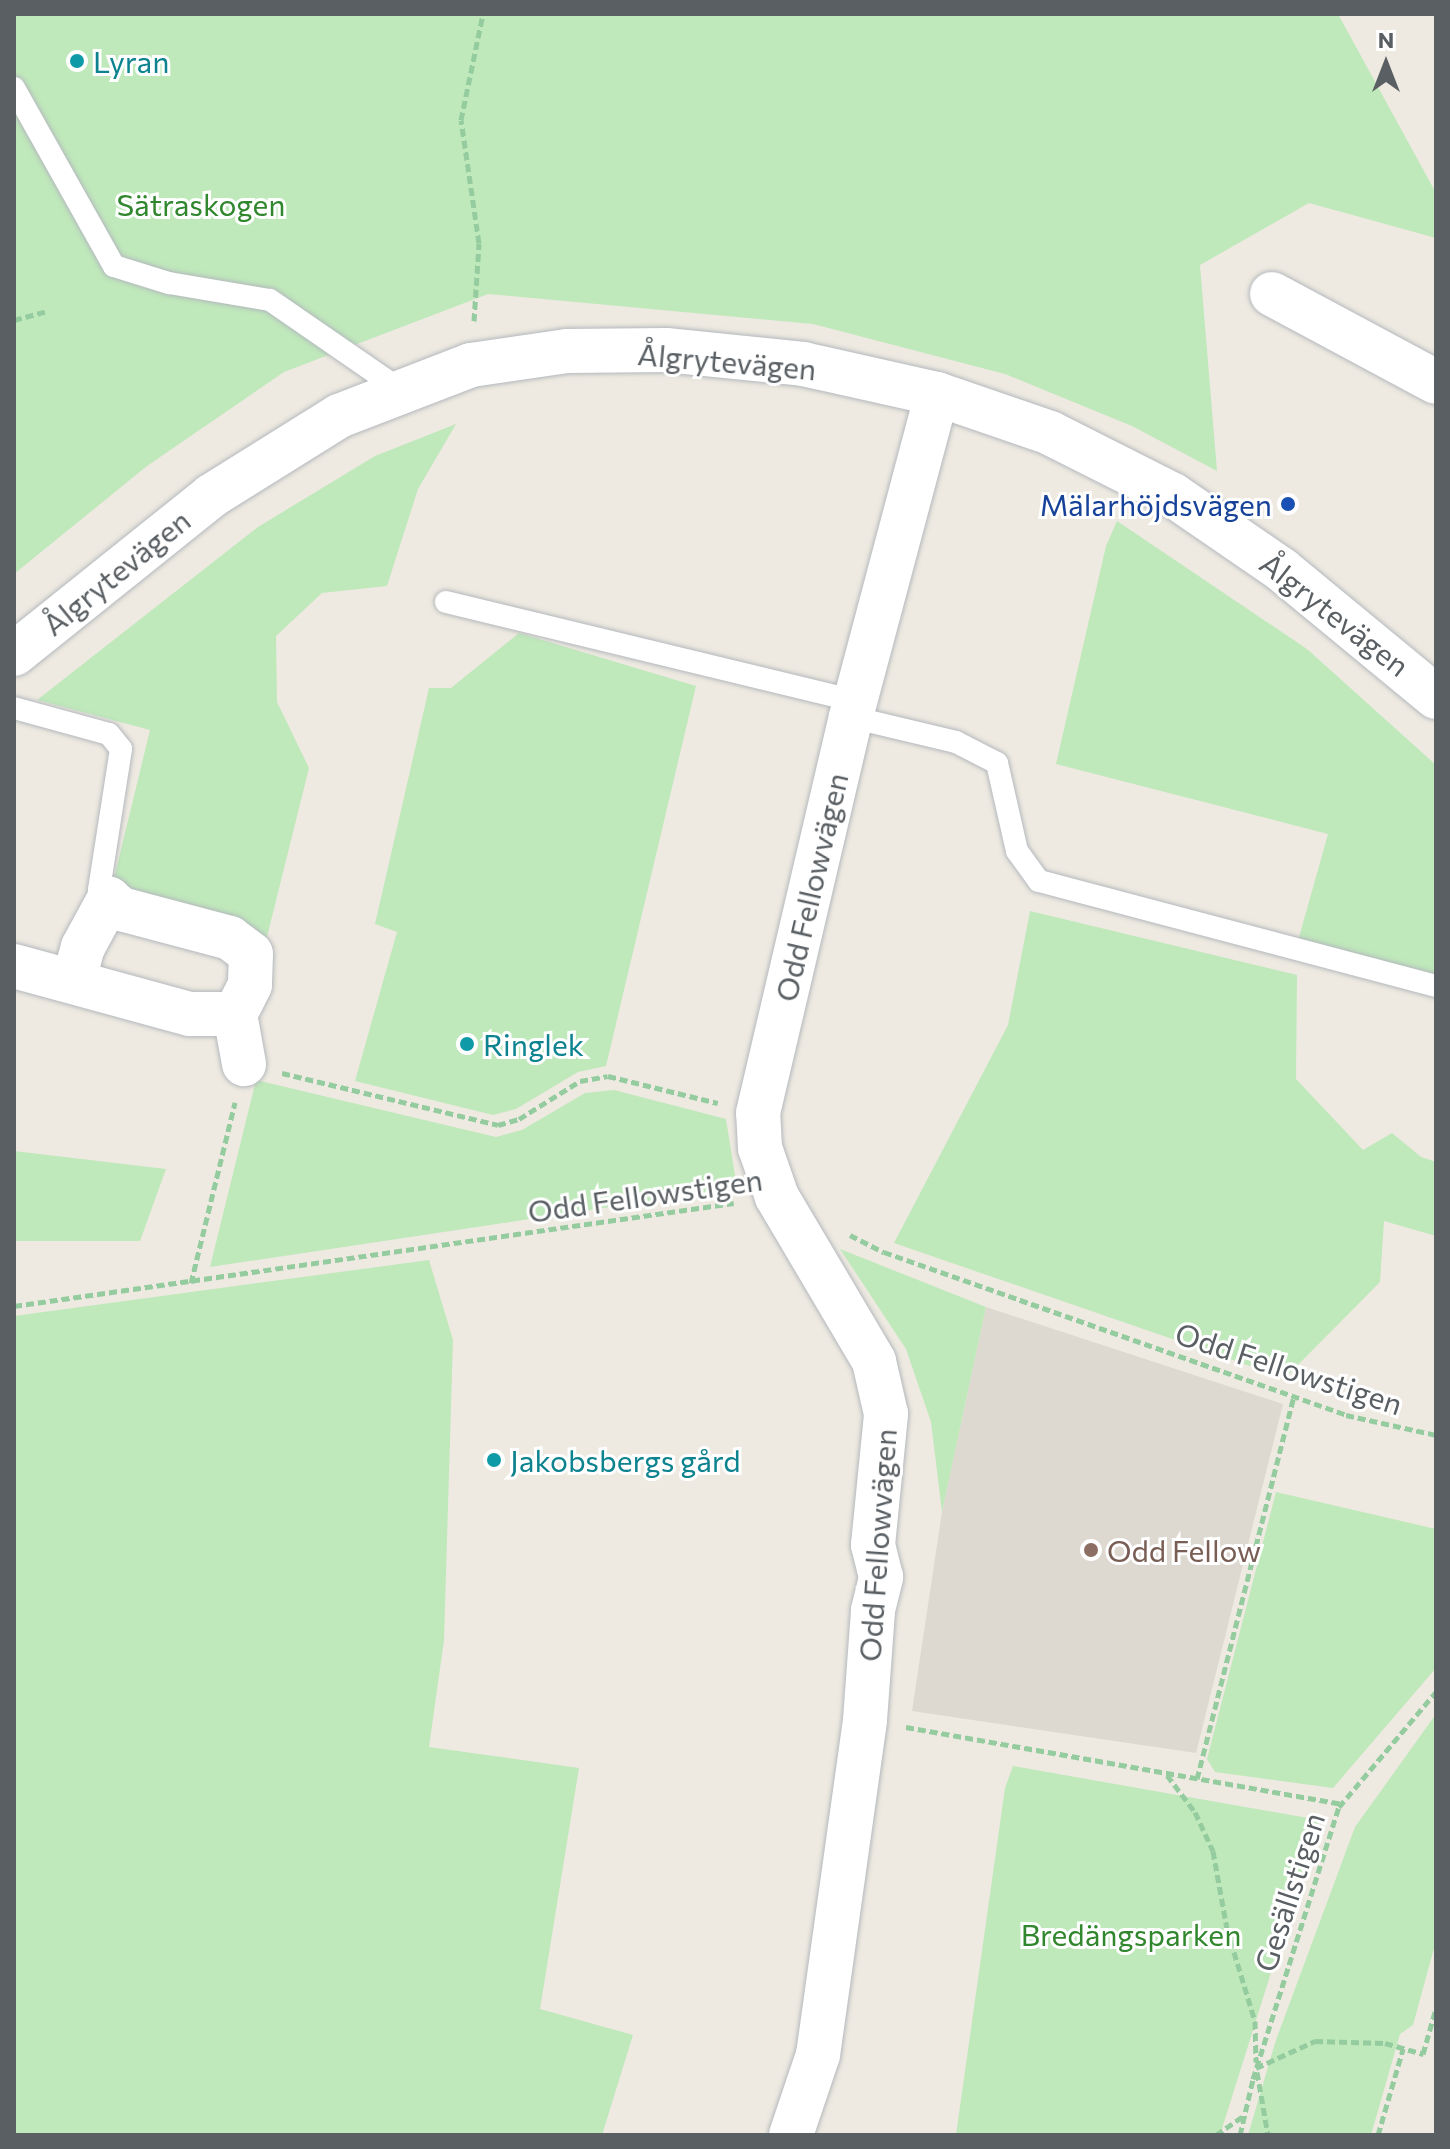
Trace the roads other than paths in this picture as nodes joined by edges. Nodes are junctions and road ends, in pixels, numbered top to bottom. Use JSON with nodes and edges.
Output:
{"nodes":[{"id":1,"x":14,"y":88,"type":"edge"},
{"id":2,"x":1272,"y":294,"type":"dead end"},
{"id":3,"x":1436,"y":382,"type":"edge"},
{"id":4,"x":399,"y":389,"type":"junction"},
{"id":5,"x":937,"y":394,"type":"junction"},
{"id":6,"x":446,"y":602,"type":"dead end"},
{"id":7,"x":14,"y":654,"type":"edge"},
{"id":8,"x":1436,"y":697,"type":"edge"},
{"id":9,"x":14,"y":708,"type":"edge"},
{"id":10,"x":854,"y":709,"type":"junction"},
{"id":11,"x":109,"y":899,"type":"junction"},
{"id":12,"x":14,"y":966,"type":"edge"},
{"id":13,"x":74,"y":980,"type":"junction"},
{"id":14,"x":1436,"y":986,"type":"edge"},
{"id":15,"x":235,"y":1014,"type":"junction"},
{"id":16,"x":244,"y":1064,"type":"road end"},
{"id":17,"x":791,"y":2135,"type":"edge"}],
"edges":[{"from":1,"to":4,"type":"lane"},
{"from":2,"to":3,"type":"street"},
{"from":4,"to":5,"type":"street","name":"Ålgrytevägen"},
{"from":4,"to":7,"type":"street","name":"Ålgrytevägen"},
{"from":5,"to":8,"type":"street","name":"Ålgrytevägen"},
{"from":5,"to":10,"type":"street","name":"Odd Fellowvägen"},
{"from":6,"to":10,"type":"lane"},
{"from":9,"to":11,"type":"lane"},
{"from":10,"to":14,"type":"lane"},
{"from":10,"to":17,"type":"street","name":"Odd Fellowvägen"},
{"from":11,"to":13,"type":"street"},
{"from":11,"to":15,"type":"street"},
{"from":12,"to":13,"type":"street"},
{"from":13,"to":15,"type":"street"},
{"from":15,"to":16,"type":"street"}]}
